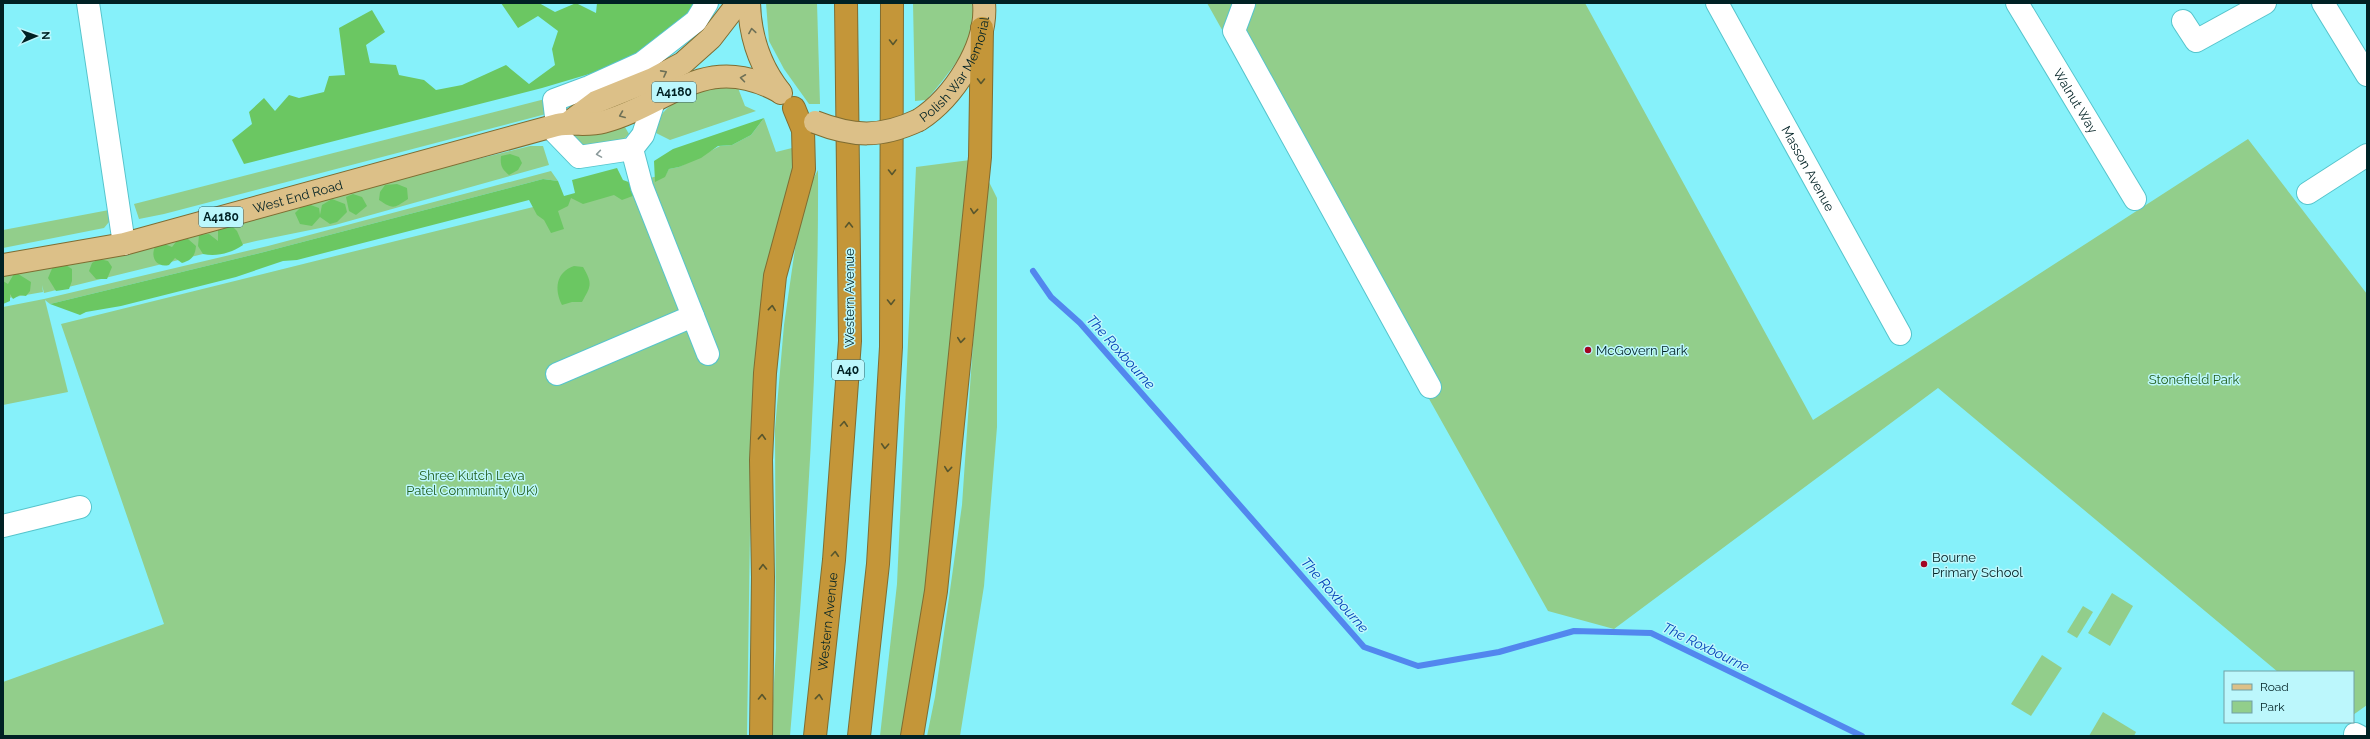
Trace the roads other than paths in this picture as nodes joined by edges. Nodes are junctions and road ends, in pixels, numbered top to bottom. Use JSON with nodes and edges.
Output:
{"nodes":[{"id":1,"x":88,"y":3,"type":"edge"},
{"id":2,"x":707,"y":3,"type":"edge"},
{"id":3,"x":738,"y":3,"type":"edge"},
{"id":4,"x":749,"y":3,"type":"edge"},
{"id":5,"x":846,"y":3,"type":"edge"},
{"id":6,"x":892,"y":3,"type":"edge"},
{"id":7,"x":1245,"y":3,"type":"edge"},
{"id":8,"x":1717,"y":3,"type":"edge"},
{"id":9,"x":2017,"y":3,"type":"edge"},
{"id":10,"x":2265,"y":3,"type":"edge"},
{"id":11,"x":2324,"y":3,"type":"edge"},
{"id":12,"x":984,"y":11,"type":"edge"},
{"id":13,"x":2183,"y":21,"type":"dead end"},
{"id":14,"x":2367,"y":75,"type":"edge"},
{"id":15,"x":780,"y":92,"type":"junction"},
{"id":16,"x":654,"y":101,"type":"junction"},
{"id":17,"x":794,"y":108,"type":"junction"},
{"id":18,"x":559,"y":125,"type":"junction"},
{"id":19,"x":632,"y":149,"type":"junction"},
{"id":20,"x":2367,"y":155,"type":"edge"},
{"id":21,"x":2308,"y":193,"type":"dead end"},
{"id":22,"x":2135,"y":199,"type":"dead end"},
{"id":23,"x":124,"y":244,"type":"junction"},
{"id":24,"x":3,"y":266,"type":"edge"},
{"id":25,"x":693,"y":316,"type":"junction"},
{"id":26,"x":1900,"y":334,"type":"dead end"},
{"id":27,"x":708,"y":354,"type":"dead end"},
{"id":28,"x":557,"y":374,"type":"dead end"},
{"id":29,"x":1430,"y":387,"type":"dead end"},
{"id":30,"x":80,"y":507,"type":"dead end"},
{"id":31,"x":3,"y":526,"type":"edge"},
{"id":32,"x":761,"y":736,"type":"edge"},
{"id":33,"x":815,"y":736,"type":"edge"},
{"id":34,"x":859,"y":736,"type":"edge"},
{"id":35,"x":912,"y":736,"type":"edge"}],
"edges":[{"from":1,"to":23,"type":"street"},
{"from":2,"to":18,"type":"street"},
{"from":18,"to":3,"type":"main road","name":"West End Road","number":"A4180","one_way":true},
{"from":15,"to":4,"type":"main road","name":"Polish War Memorial","one_way":true},
{"from":33,"to":5,"type":"highway","name":"Western Avenue","number":"A40","one_way":true},
{"from":6,"to":34,"type":"highway","one_way":true},
{"from":7,"to":29,"type":"street"},
{"from":8,"to":26,"type":"street","name":"Masson Avenue"},
{"from":9,"to":22,"type":"street","name":"Walnut Way"},
{"from":10,"to":13,"type":"street"},
{"from":11,"to":14,"type":"street"},
{"from":12,"to":17,"type":"main road","name":"Polish War Memorial","bridge":true},
{"from":12,"to":35,"type":"highway","one_way":true},
{"from":15,"to":16,"type":"main road","name":"West End Road","number":"A4180","one_way":true},
{"from":15,"to":17,"type":"main road","name":"Polish War Memorial"},
{"from":16,"to":18,"type":"main road","name":"West End Road","number":"A4180","one_way":true},
{"from":16,"to":19,"type":"street"},
{"from":32,"to":17,"type":"highway","one_way":true},
{"from":19,"to":18,"type":"street","one_way":true},
{"from":18,"to":23,"type":"main road","name":"West End Road","number":"A4180"},
{"from":19,"to":25,"type":"street"},
{"from":20,"to":21,"type":"street"},
{"from":23,"to":24,"type":"main road","name":"West End Road","number":"A4180"},
{"from":25,"to":27,"type":"street"},
{"from":25,"to":28,"type":"street"},
{"from":30,"to":31,"type":"street"}]}
